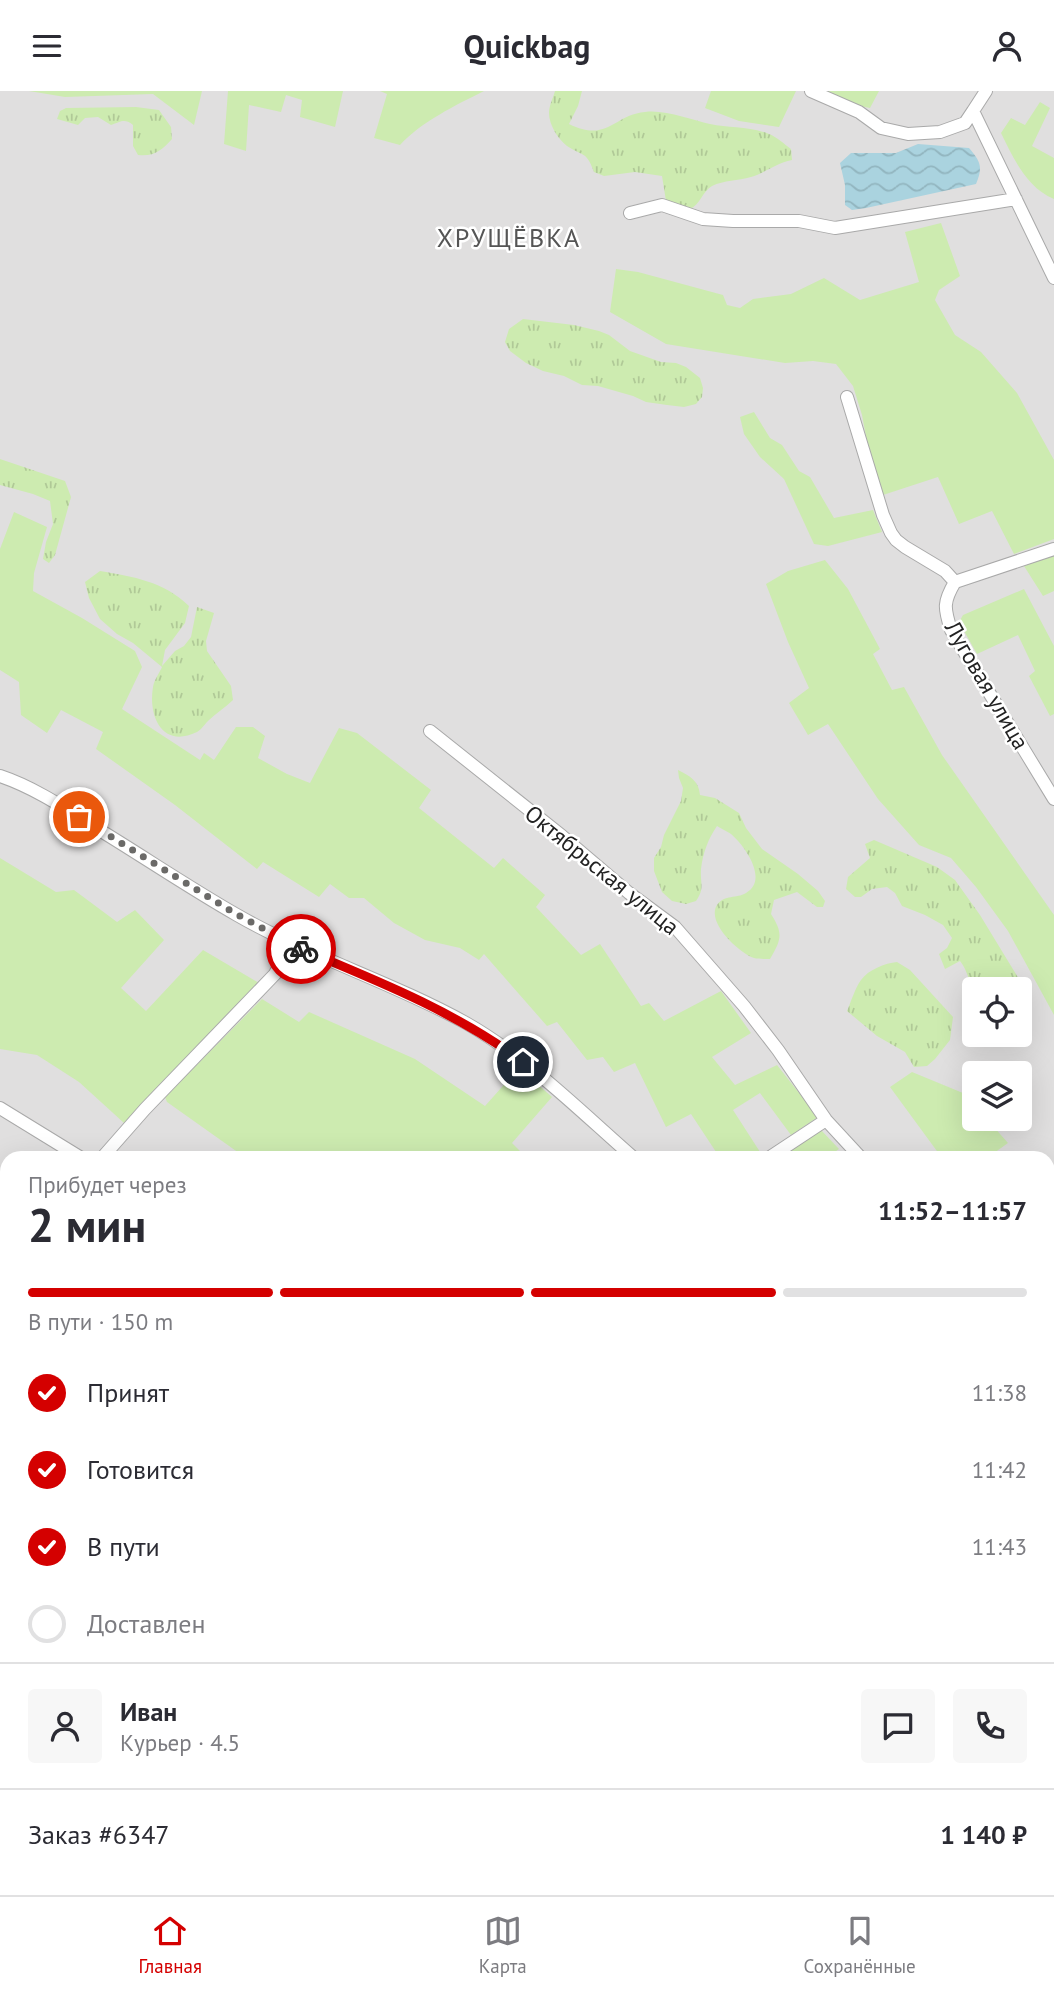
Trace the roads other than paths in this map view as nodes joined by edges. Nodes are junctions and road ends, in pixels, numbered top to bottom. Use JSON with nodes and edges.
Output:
{"nodes":[{"id":1,"x":811,"y":91,"type":"edge"},
{"id":2,"x":986,"y":91,"type":"edge"},
{"id":3,"x":973,"y":111,"type":"junction"},
{"id":4,"x":1016,"y":199,"type":"junction"},
{"id":5,"x":630,"y":213,"type":"dead end"},
{"id":6,"x":1054,"y":278,"type":"edge"},
{"id":7,"x":847,"y":397,"type":"dead end"},
{"id":8,"x":1054,"y":549,"type":"edge"},
{"id":9,"x":956,"y":582,"type":"junction"},
{"id":10,"x":429,"y":731,"type":"dead end"},
{"id":11,"x":0,"y":776,"type":"edge"},
{"id":12,"x":1054,"y":799,"type":"edge"},
{"id":13,"x":290,"y":944,"type":"junction"},
{"id":14,"x":0,"y":1108,"type":"edge"},
{"id":15,"x":826,"y":1120,"type":"junction"},
{"id":16,"x":70,"y":1151,"type":"edge"},
{"id":17,"x":109,"y":1151,"type":"edge"},
{"id":18,"x":626,"y":1151,"type":"edge"},
{"id":19,"x":779,"y":1151,"type":"edge"},
{"id":20,"x":855,"y":1151,"type":"edge"}],
"edges":[{"from":1,"to":3,"type":"street"},
{"from":2,"to":3,"type":"street"},
{"from":3,"to":4,"type":"street"},
{"from":4,"to":5,"type":"street"},
{"from":4,"to":6,"type":"street"},
{"from":7,"to":9,"type":"street"},
{"from":8,"to":9,"type":"street"},
{"from":9,"to":12,"type":"street","name":"Луговая улица"},
{"from":10,"to":15,"type":"street","name":"Октябрьская улица"},
{"from":11,"to":13,"type":"street"},
{"from":13,"to":17,"type":"street"},
{"from":13,"to":18,"type":"street"},
{"from":14,"to":16,"type":"street"},
{"from":15,"to":19,"type":"street"},
{"from":15,"to":20,"type":"street","name":"Октябрьская улица"}]}
